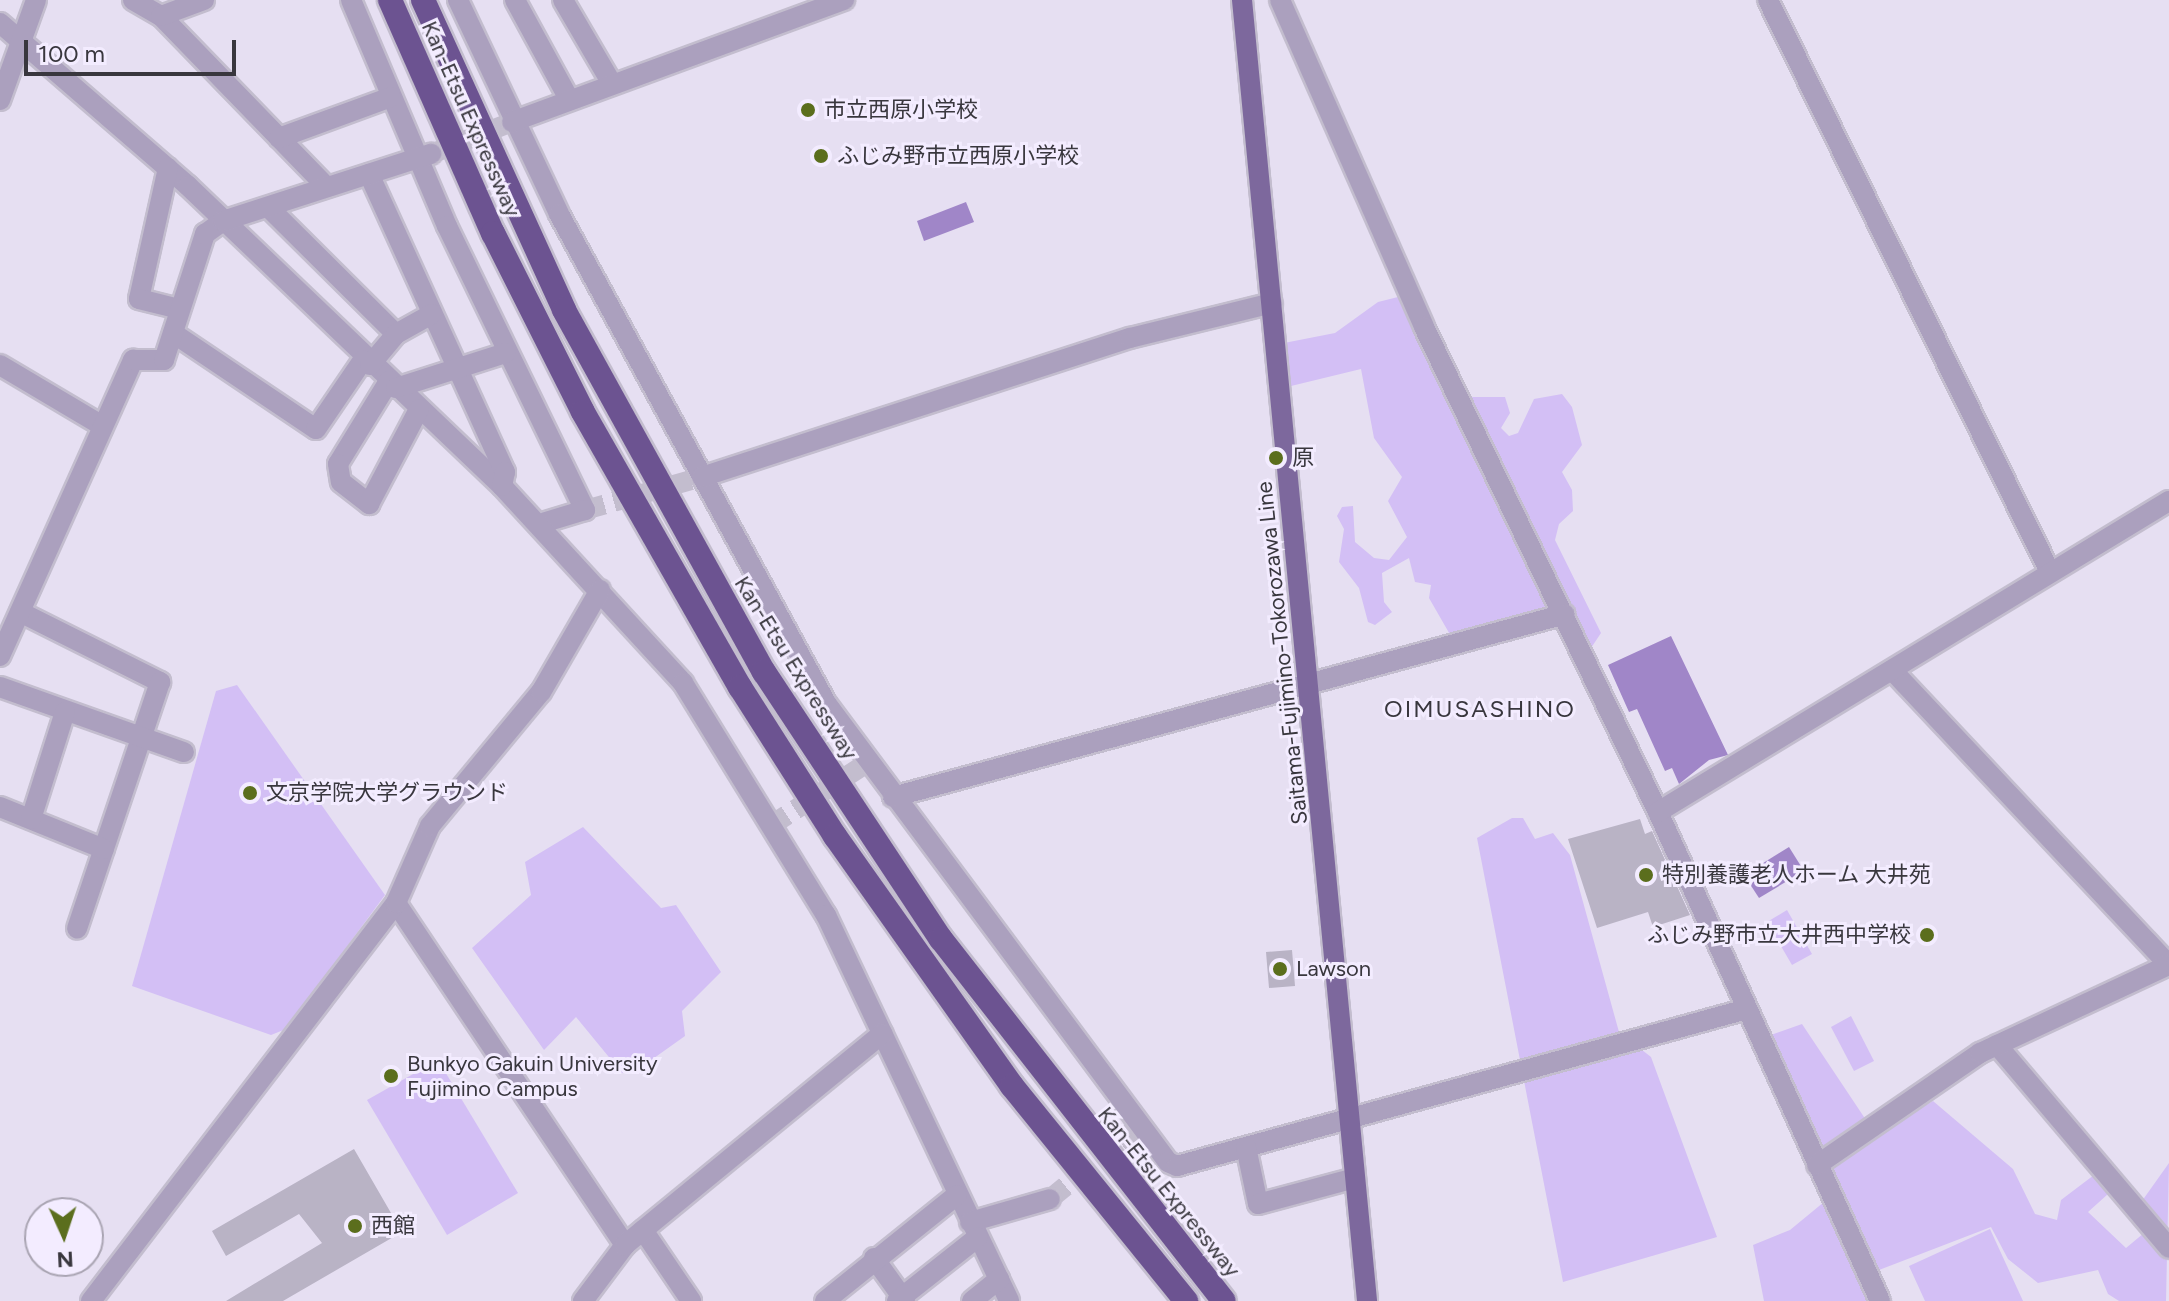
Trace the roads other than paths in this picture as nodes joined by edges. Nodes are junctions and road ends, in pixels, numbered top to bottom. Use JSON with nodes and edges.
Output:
{"nodes":[{"id":1,"x":36,"y":0,"type":"edge"},
{"id":2,"x":133,"y":0,"type":"edge"},
{"id":3,"x":204,"y":0,"type":"edge"},
{"id":4,"x":351,"y":0,"type":"edge"},
{"id":5,"x":390,"y":0,"type":"edge"},
{"id":6,"x":423,"y":0,"type":"edge"},
{"id":7,"x":458,"y":0,"type":"edge"},
{"id":8,"x":515,"y":0,"type":"edge"},
{"id":9,"x":563,"y":0,"type":"edge"},
{"id":10,"x":844,"y":0,"type":"edge"},
{"id":11,"x":1242,"y":0,"type":"edge"},
{"id":12,"x":1280,"y":0,"type":"edge"},
{"id":13,"x":1768,"y":0,"type":"edge"},
{"id":14,"x":820,"y":4,"type":"edge"},
{"id":15,"x":164,"y":8,"type":"edge"},
{"id":16,"x":0,"y":23,"type":"edge"},
{"id":17,"x":12,"y":57,"type":"edge"},
{"id":18,"x":612,"y":84,"type":"junction"},
{"id":19,"x":391,"y":97,"type":"junction"},
{"id":20,"x":569,"y":99,"type":"junction"},
{"id":21,"x":0,"y":100,"type":"edge"},
{"id":22,"x":512,"y":122,"type":"junction"},
{"id":23,"x":279,"y":138,"type":"junction"},
{"id":24,"x":424,"y":157,"type":"junction"},
{"id":25,"x":168,"y":168,"type":"junction"},
{"id":26,"x":369,"y":174,"type":"junction"},
{"id":27,"x":327,"y":187,"type":"junction"},
{"id":28,"x":270,"y":209,"type":"junction"},
{"id":29,"x":223,"y":221,"type":"junction"},
{"id":30,"x":1272,"y":303,"type":"junction"},
{"id":31,"x":179,"y":309,"type":"junction"},
{"id":32,"x":432,"y":314,"type":"junction"},
{"id":33,"x":173,"y":333,"type":"junction"},
{"id":34,"x":396,"y":334,"type":"junction"},
{"id":35,"x":506,"y":353,"type":"junction"},
{"id":36,"x":367,"y":363,"type":"junction"},
{"id":37,"x":0,"y":365,"type":"edge"},
{"id":38,"x":456,"y":366,"type":"junction"},
{"id":39,"x":392,"y":385,"type":"junction"},
{"id":40,"x":419,"y":409,"type":"junction"},
{"id":41,"x":101,"y":425,"type":"junction"},
{"id":42,"x":702,"y":477,"type":"junction"},
{"id":43,"x":502,"y":486,"type":"junction"},
{"id":44,"x":2169,"y":501,"type":"edge"},
{"id":45,"x":539,"y":524,"type":"junction"},
{"id":46,"x":2050,"y":572,"type":"junction"},
{"id":47,"x":600,"y":590,"type":"junction"},
{"id":48,"x":20,"y":612,"type":"junction"},
{"id":49,"x":1565,"y":614,"type":"junction"},
{"id":50,"x":0,"y":656,"type":"edge"},
{"id":51,"x":1892,"y":670,"type":"junction"},
{"id":52,"x":1308,"y":681,"type":"junction"},
{"id":53,"x":0,"y":687,"type":"edge"},
{"id":54,"x":65,"y":712,"type":"junction"},
{"id":55,"x":141,"y":741,"type":"junction"},
{"id":56,"x":184,"y":752,"type":"dead end"},
{"id":57,"x":893,"y":797,"type":"junction"},
{"id":58,"x":0,"y":807,"type":"edge"},
{"id":59,"x":1658,"y":812,"type":"junction"},
{"id":60,"x":31,"y":819,"type":"junction"},
{"id":61,"x":104,"y":849,"type":"junction"},
{"id":62,"x":396,"y":903,"type":"junction"},
{"id":63,"x":77,"y":928,"type":"dead end"},
{"id":64,"x":2169,"y":965,"type":"edge"},
{"id":65,"x":1747,"y":1009,"type":"junction"},
{"id":66,"x":882,"y":1034,"type":"junction"},
{"id":67,"x":1997,"y":1045,"type":"junction"},
{"id":68,"x":1351,"y":1116,"type":"junction"},
{"id":69,"x":1246,"y":1147,"type":"junction"},
{"id":70,"x":1817,"y":1165,"type":"junction"},
{"id":71,"x":1355,"y":1178,"type":"junction"},
{"id":72,"x":957,"y":1195,"type":"junction"},
{"id":73,"x":1050,"y":1199,"type":"tunnel mouth"},
{"id":74,"x":643,"y":1230,"type":"junction"},
{"id":75,"x":974,"y":1230,"type":"junction"},
{"id":76,"x":625,"y":1245,"type":"junction"},
{"id":77,"x":2169,"y":1248,"type":"edge"},
{"id":78,"x":874,"y":1258,"type":"junction"},
{"id":79,"x":999,"y":1279,"type":"junction"},
{"id":80,"x":901,"y":1300,"type":"edge"},
{"id":81,"x":91,"y":1301,"type":"edge"},
{"id":82,"x":583,"y":1301,"type":"edge"},
{"id":83,"x":691,"y":1301,"type":"edge"},
{"id":84,"x":825,"y":1301,"type":"edge"},
{"id":85,"x":972,"y":1301,"type":"edge"},
{"id":86,"x":1009,"y":1301,"type":"edge"},
{"id":87,"x":1186,"y":1301,"type":"edge"},
{"id":88,"x":1224,"y":1301,"type":"edge"},
{"id":89,"x":1367,"y":1301,"type":"edge"},
{"id":90,"x":1880,"y":1301,"type":"edge"}],
"edges":[{"from":1,"to":17,"type":"street"},
{"from":2,"to":15,"type":"street"},
{"from":3,"to":15,"type":"street"},
{"from":4,"to":19,"type":"street"},
{"from":5,"to":87,"type":"highway","name":"Kan-Etsu Expressway"},
{"from":6,"to":88,"type":"highway","name":"Kan-Etsu Expressway"},
{"from":7,"to":22,"type":"street"},
{"from":8,"to":20,"type":"street"},
{"from":9,"to":18,"type":"street"},
{"from":10,"to":14,"type":"street"},
{"from":11,"to":30,"type":"main road","name":"Saitama-Fujimino-Tokorozawa Line"},
{"from":12,"to":49,"type":"street"},
{"from":13,"to":46,"type":"street"},
{"from":14,"to":18,"type":"street"},
{"from":15,"to":23,"type":"street"},
{"from":16,"to":17,"type":"street"},
{"from":17,"to":21,"type":"street"},
{"from":17,"to":25,"type":"street"},
{"from":18,"to":20,"type":"street"},
{"from":19,"to":23,"type":"street"},
{"from":19,"to":24,"type":"street"},
{"from":20,"to":22,"type":"street"},
{"from":22,"to":42,"type":"street"},
{"from":23,"to":27,"type":"street"},
{"from":24,"to":26,"type":"street"},
{"from":24,"to":35,"type":"street"},
{"from":25,"to":29,"type":"street"},
{"from":25,"to":31,"type":"street"},
{"from":26,"to":27,"type":"street"},
{"from":26,"to":32,"type":"street"},
{"from":27,"to":28,"type":"street"},
{"from":28,"to":29,"type":"street"},
{"from":28,"to":34,"type":"street"},
{"from":29,"to":31,"type":"street"},
{"from":29,"to":36,"type":"street"},
{"from":30,"to":42,"type":"street"},
{"from":30,"to":52,"type":"main road","name":"Saitama-Fujimino-Tokorozawa Line"},
{"from":31,"to":33,"type":"street"},
{"from":32,"to":34,"type":"street"},
{"from":32,"to":38,"type":"street"},
{"from":33,"to":36,"type":"street"},
{"from":33,"to":41,"type":"street"},
{"from":34,"to":36,"type":"street"},
{"from":35,"to":38,"type":"street"},
{"from":35,"to":45,"type":"street"},
{"from":36,"to":39,"type":"street"},
{"from":37,"to":41,"type":"street"},
{"from":38,"to":39,"type":"street"},
{"from":38,"to":43,"type":"street"},
{"from":39,"to":40,"type":"street"},
{"from":39,"to":40,"type":"street"},
{"from":40,"to":43,"type":"street"},
{"from":41,"to":48,"type":"street"},
{"from":42,"to":57,"type":"street"},
{"from":43,"to":45,"type":"street"},
{"from":44,"to":46,"type":"street"},
{"from":45,"to":47,"type":"street"},
{"from":46,"to":51,"type":"street"},
{"from":47,"to":62,"type":"street"},
{"from":47,"to":66,"type":"street"},
{"from":48,"to":50,"type":"street"},
{"from":48,"to":55,"type":"street"},
{"from":49,"to":52,"type":"street"},
{"from":49,"to":59,"type":"street"},
{"from":51,"to":59,"type":"street"},
{"from":51,"to":64,"type":"street"},
{"from":52,"to":57,"type":"street"},
{"from":52,"to":68,"type":"main road","name":"Saitama-Fujimino-Tokorozawa Line"},
{"from":53,"to":54,"type":"street"},
{"from":54,"to":55,"type":"street"},
{"from":54,"to":60,"type":"street"},
{"from":55,"to":56,"type":"street"},
{"from":55,"to":61,"type":"street"},
{"from":57,"to":69,"type":"street"},
{"from":58,"to":60,"type":"street"},
{"from":59,"to":65,"type":"street"},
{"from":60,"to":61,"type":"street"},
{"from":61,"to":63,"type":"street"},
{"from":62,"to":76,"type":"street"},
{"from":62,"to":81,"type":"street"},
{"from":64,"to":67,"type":"street"},
{"from":65,"to":68,"type":"street"},
{"from":65,"to":70,"type":"street"},
{"from":66,"to":72,"type":"street"},
{"from":66,"to":74,"type":"street"},
{"from":67,"to":70,"type":"street"},
{"from":67,"to":77,"type":"street"},
{"from":68,"to":69,"type":"street"},
{"from":68,"to":71,"type":"main road","name":"Saitama-Fujimino-Tokorozawa Line"},
{"from":69,"to":71,"type":"street"},
{"from":70,"to":90,"type":"street"},
{"from":71,"to":89,"type":"main road","name":"Saitama-Fujimino-Tokorozawa Line"},
{"from":72,"to":75,"type":"street"},
{"from":72,"to":78,"type":"street"},
{"from":73,"to":75,"type":"street"},
{"from":74,"to":76,"type":"street"},
{"from":74,"to":83,"type":"street"},
{"from":75,"to":79,"type":"street"},
{"from":75,"to":80,"type":"street"},
{"from":76,"to":82,"type":"street"},
{"from":78,"to":80,"type":"street"},
{"from":78,"to":84,"type":"street"},
{"from":79,"to":85,"type":"street"},
{"from":79,"to":86,"type":"street"}]}
